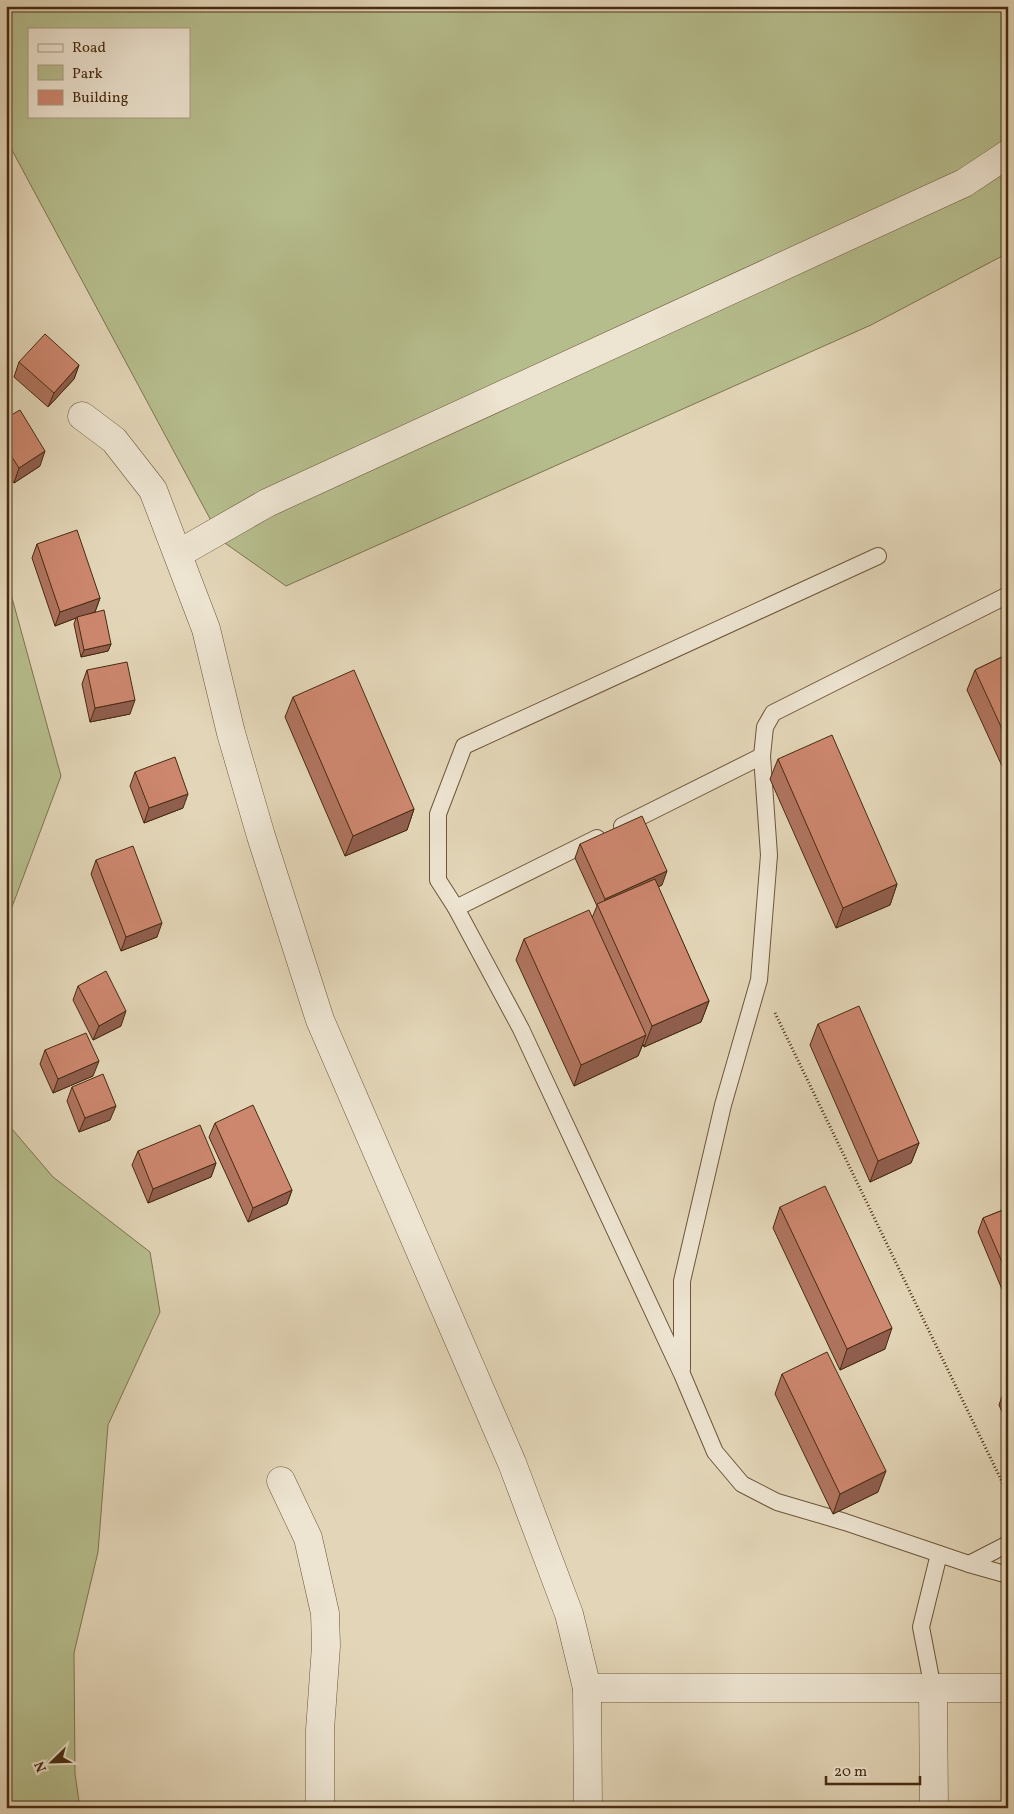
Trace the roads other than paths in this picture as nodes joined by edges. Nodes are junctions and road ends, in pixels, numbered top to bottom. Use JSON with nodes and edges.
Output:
{"nodes":[{"id":1,"x":1008,"y":154,"type":"edge"},
{"id":2,"x":82,"y":416,"type":"dead end"},
{"id":3,"x":178,"y":554,"type":"junction"},
{"id":4,"x":878,"y":556,"type":"dead end"},
{"id":5,"x":1008,"y":595,"type":"edge"},
{"id":6,"x":762,"y":756,"type":"junction"},
{"id":7,"x":456,"y":908,"type":"junction"},
{"id":8,"x":682,"y":1374,"type":"junction"},
{"id":9,"x":281,"y":1482,"type":"dead end"},
{"id":10,"x":1008,"y":1544,"type":"edge"},
{"id":11,"x":939,"y":1554,"type":"junction"},
{"id":12,"x":969,"y":1564,"type":"junction"},
{"id":13,"x":1008,"y":1575,"type":"edge"},
{"id":14,"x":586,"y":1688,"type":"junction"},
{"id":15,"x":1008,"y":1688,"type":"edge"},
{"id":16,"x":932,"y":1689,"type":"junction"},
{"id":17,"x":320,"y":1808,"type":"edge"},
{"id":18,"x":588,"y":1808,"type":"edge"},
{"id":19,"x":934,"y":1808,"type":"edge"}],
"edges":[{"from":1,"to":3,"type":"street"},
{"from":2,"to":3,"type":"street"},
{"from":3,"to":14,"type":"street"},
{"from":4,"to":7,"type":"lane"},
{"from":5,"to":6,"type":"lane"},
{"from":6,"to":7,"type":"lane"},
{"from":6,"to":8,"type":"lane"},
{"from":7,"to":8,"type":"lane"},
{"from":8,"to":11,"type":"lane"},
{"from":9,"to":17,"type":"street"},
{"from":10,"to":12,"type":"lane"},
{"from":11,"to":12,"type":"lane"},
{"from":11,"to":16,"type":"lane"},
{"from":12,"to":13,"type":"lane"},
{"from":14,"to":16,"type":"street"},
{"from":14,"to":18,"type":"street"},
{"from":15,"to":16,"type":"street"},
{"from":16,"to":19,"type":"street"}]}
